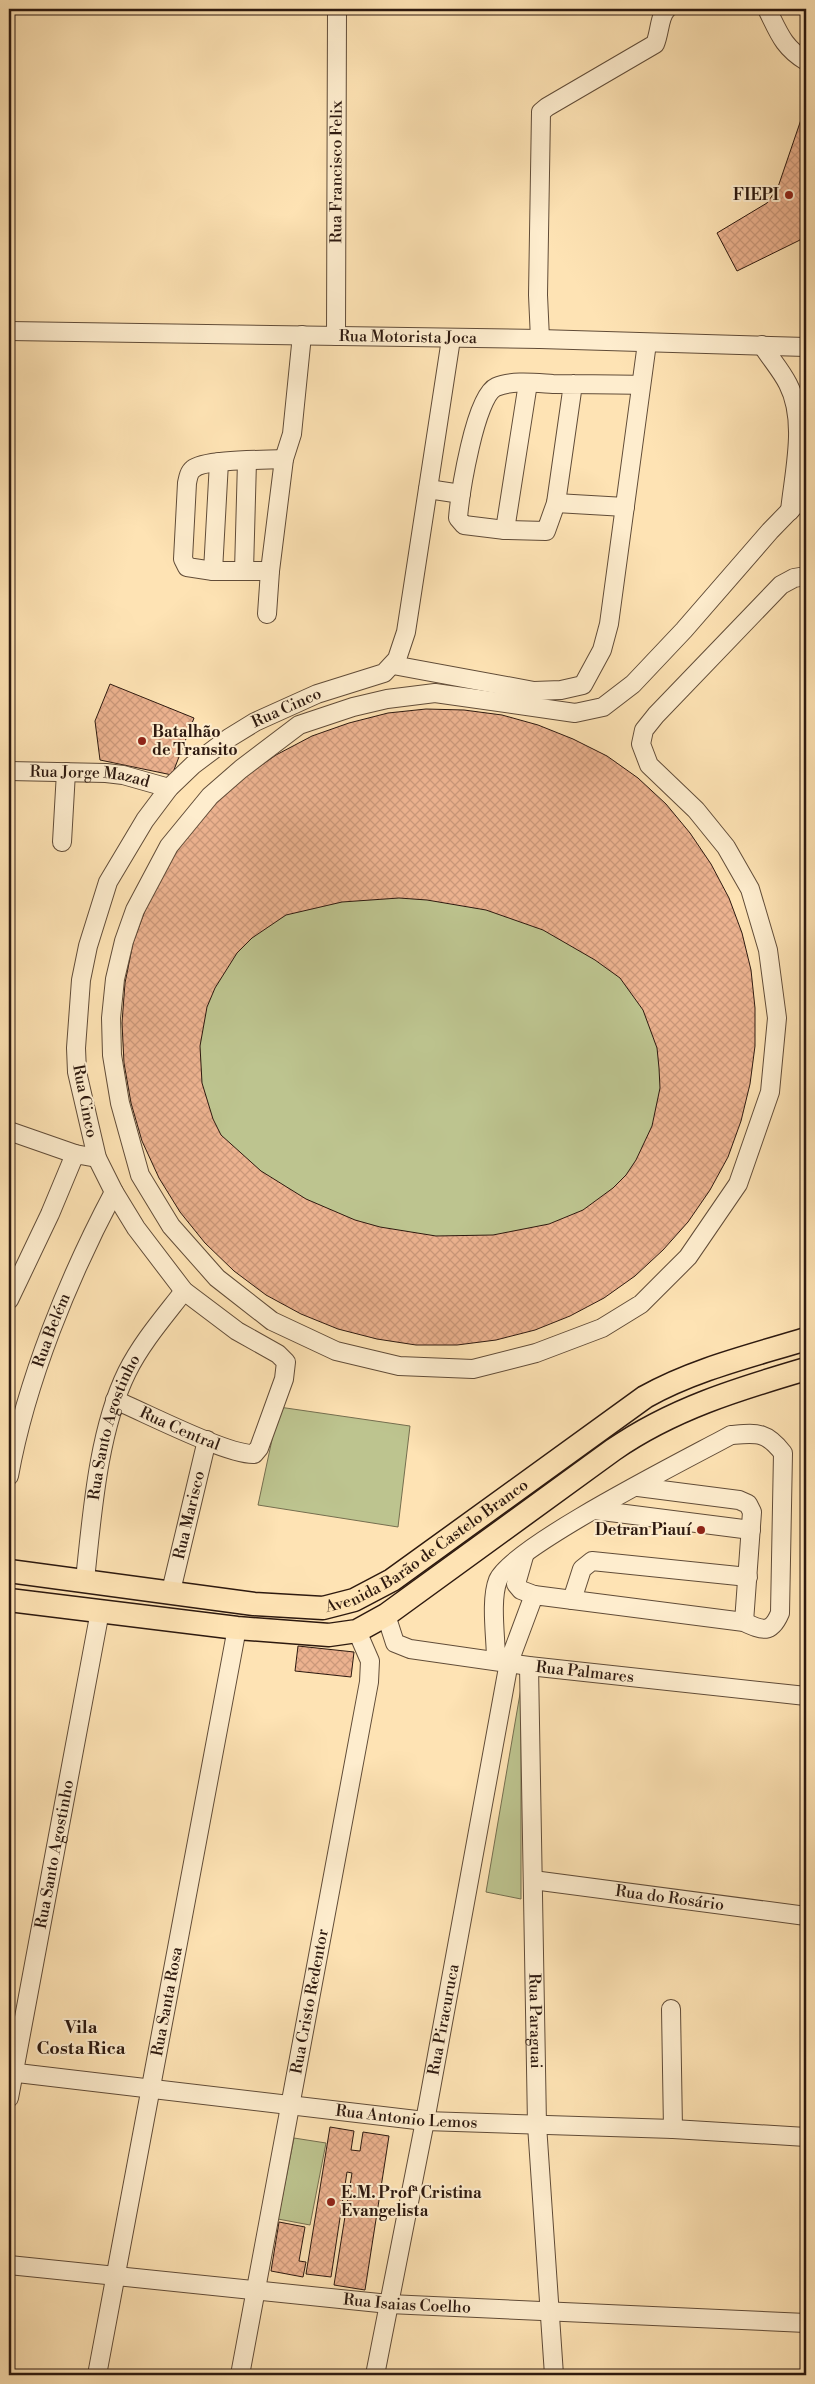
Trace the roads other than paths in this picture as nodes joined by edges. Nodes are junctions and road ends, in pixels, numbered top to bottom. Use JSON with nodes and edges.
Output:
{"nodes":[{"id":1,"x":337,"y":9,"type":"edge"},
{"id":2,"x":667,"y":9,"type":"edge"},
{"id":3,"x":767,"y":9,"type":"edge"},
{"id":4,"x":806,"y":62,"type":"edge"},
{"id":5,"x":9,"y":331,"type":"edge"},
{"id":6,"x":302,"y":335,"type":"junction"},
{"id":7,"x":336,"y":336,"type":"junction"},
{"id":8,"x":451,"y":339,"type":"junction"},
{"id":9,"x":540,"y":339,"type":"junction"},
{"id":10,"x":647,"y":343,"type":"junction"},
{"id":11,"x":762,"y":345,"type":"junction"},
{"id":12,"x":806,"y":347,"type":"edge"},
{"id":13,"x":528,"y":383,"type":"junction"},
{"id":14,"x":573,"y":384,"type":"junction"},
{"id":15,"x":642,"y":385,"type":"junction"},
{"id":16,"x":284,"y":459,"type":"junction"},
{"id":17,"x":247,"y":461,"type":"junction"},
{"id":18,"x":219,"y":462,"type":"junction"},
{"id":19,"x":428,"y":489,"type":"junction"},
{"id":20,"x":461,"y":494,"type":"junction"},
{"id":21,"x":806,"y":494,"type":"edge"},
{"id":22,"x":556,"y":503,"type":"junction"},
{"id":23,"x":625,"y":507,"type":"junction"},
{"id":24,"x":790,"y":510,"type":"junction"},
{"id":25,"x":505,"y":530,"type":"junction"},
{"id":26,"x":213,"y":570,"type":"junction"},
{"id":27,"x":270,"y":570,"type":"junction"},
{"id":28,"x":244,"y":571,"type":"junction"},
{"id":29,"x":806,"y":576,"type":"edge"},
{"id":30,"x":267,"y":614,"type":"dead end"},
{"id":31,"x":393,"y":664,"type":"junction"},
{"id":32,"x":583,"y":685,"type":"junction"},
{"id":33,"x":590,"y":712,"type":"junction"},
{"id":34,"x":9,"y":771,"type":"edge"},
{"id":35,"x":66,"y":772,"type":"junction"},
{"id":36,"x":169,"y":788,"type":"junction"},
{"id":37,"x":62,"y":842,"type":"dead end"},
{"id":38,"x":9,"y":1131,"type":"edge"},
{"id":39,"x":75,"y":1154,"type":"junction"},
{"id":40,"x":97,"y":1158,"type":"junction"},
{"id":41,"x":114,"y":1192,"type":"junction"},
{"id":42,"x":184,"y":1291,"type":"junction"},
{"id":43,"x":9,"y":1300,"type":"edge"},
{"id":44,"x":806,"y":1339,"type":"edge"},
{"id":45,"x":806,"y":1369,"type":"edge"},
{"id":46,"x":115,"y":1400,"type":"junction"},
{"id":47,"x":207,"y":1440,"type":"junction"},
{"id":48,"x":9,"y":1476,"type":"edge"},
{"id":49,"x":638,"y":1487,"type":"junction"},
{"id":50,"x":594,"y":1510,"type":"junction"},
{"id":51,"x":751,"y":1530,"type":"junction"},
{"id":52,"x":524,"y":1556,"type":"junction"},
{"id":53,"x":9,"y":1571,"type":"edge"},
{"id":54,"x":748,"y":1577,"type":"junction"},
{"id":55,"x":85,"y":1580,"type":"junction"},
{"id":56,"x":171,"y":1591,"type":"junction"},
{"id":57,"x":534,"y":1596,"type":"junction"},
{"id":58,"x":9,"y":1600,"type":"edge"},
{"id":59,"x":572,"y":1600,"type":"junction"},
{"id":60,"x":100,"y":1611,"type":"junction"},
{"id":61,"x":386,"y":1615,"type":"junction"},
{"id":62,"x":744,"y":1622,"type":"junction"},
{"id":63,"x":237,"y":1628,"type":"junction"},
{"id":64,"x":357,"y":1631,"type":"junction"},
{"id":65,"x":502,"y":1661,"type":"junction"},
{"id":66,"x":529,"y":1666,"type":"junction"},
{"id":67,"x":806,"y":1696,"type":"edge"},
{"id":68,"x":533,"y":1880,"type":"junction"},
{"id":69,"x":806,"y":1916,"type":"edge"},
{"id":70,"x":671,"y":2009,"type":"dead end"},
{"id":71,"x":11,"y":2073,"type":"edge"},
{"id":72,"x":151,"y":2091,"type":"junction"},
{"id":73,"x":9,"y":2098,"type":"edge"},
{"id":74,"x":290,"y":2106,"type":"junction"},
{"id":75,"x":425,"y":2121,"type":"junction"},
{"id":76,"x":537,"y":2125,"type":"junction"},
{"id":77,"x":673,"y":2129,"type":"junction"},
{"id":78,"x":806,"y":2137,"type":"edge"},
{"id":79,"x":9,"y":2265,"type":"edge"},
{"id":80,"x":115,"y":2276,"type":"junction"},
{"id":81,"x":256,"y":2291,"type":"junction"},
{"id":82,"x":389,"y":2304,"type":"junction"},
{"id":83,"x":550,"y":2311,"type":"junction"},
{"id":84,"x":806,"y":2323,"type":"edge"},
{"id":85,"x":97,"y":2375,"type":"edge"},
{"id":86,"x":240,"y":2375,"type":"edge"},
{"id":87,"x":375,"y":2375,"type":"edge"},
{"id":88,"x":554,"y":2375,"type":"edge"}],
"edges":[{"from":1,"to":7,"type":"street","name":"Rua Francisco Felix"},
{"from":2,"to":9,"type":"street"},
{"from":3,"to":4,"type":"street"},
{"from":5,"to":6,"type":"street","name":"Rua Motorista Joca"},
{"from":6,"to":7,"type":"street","name":"Rua Motorista Joca"},
{"from":6,"to":16,"type":"street"},
{"from":7,"to":8,"type":"street","name":"Rua Motorista Joca"},
{"from":8,"to":9,"type":"street","name":"Rua Motorista Joca"},
{"from":8,"to":19,"type":"street"},
{"from":9,"to":10,"type":"street","name":"Rua Motorista Joca"},
{"from":10,"to":11,"type":"street","name":"Rua Motorista Joca"},
{"from":10,"to":15,"type":"street"},
{"from":11,"to":12,"type":"street","name":"Rua Motorista Joca"},
{"from":11,"to":24,"type":"street"},
{"from":13,"to":14,"type":"street"},
{"from":13,"to":20,"type":"street"},
{"from":13,"to":25,"type":"street"},
{"from":14,"to":15,"type":"street"},
{"from":14,"to":22,"type":"street"},
{"from":15,"to":23,"type":"street"},
{"from":16,"to":17,"type":"street"},
{"from":16,"to":27,"type":"street"},
{"from":17,"to":18,"type":"street"},
{"from":17,"to":28,"type":"street"},
{"from":18,"to":26,"type":"street"},
{"from":18,"to":26,"type":"street"},
{"from":19,"to":20,"type":"street"},
{"from":19,"to":31,"type":"street"},
{"from":20,"to":25,"type":"street"},
{"from":21,"to":24,"type":"street"},
{"from":22,"to":23,"type":"street"},
{"from":22,"to":25,"type":"street"},
{"from":23,"to":32,"type":"street"},
{"from":24,"to":33,"type":"street"},
{"from":26,"to":28,"type":"street"},
{"from":27,"to":28,"type":"street"},
{"from":27,"to":30,"type":"street"},
{"from":29,"to":33,"type":"street"},
{"from":31,"to":32,"type":"street"},
{"from":31,"to":36,"type":"street","name":"Rua Cinco"},
{"from":32,"to":33,"type":"street"},
{"from":34,"to":35,"type":"street","name":"Rua Jorge Mazad"},
{"from":35,"to":36,"type":"street","name":"Rua Jorge Mazad"},
{"from":35,"to":37,"type":"street"},
{"from":36,"to":40,"type":"street","name":"Rua Cinco"},
{"from":38,"to":39,"type":"street"},
{"from":39,"to":40,"type":"street"},
{"from":39,"to":43,"type":"street"},
{"from":40,"to":41,"type":"street"},
{"from":41,"to":42,"type":"street"},
{"from":41,"to":48,"type":"street","name":"Rua Belém"},
{"from":42,"to":46,"type":"street","name":"Rua Santo Agostinho"},
{"from":42,"to":47,"type":"street","name":"Rua Central"},
{"from":44,"to":56,"type":"main road","name":"Avenida Barão de Castelo Branco"},
{"from":45,"to":61,"type":"main road","name":"Avenida Barão de Castelo Branco"},
{"from":46,"to":47,"type":"street","name":"Rua Central"},
{"from":46,"to":55,"type":"street","name":"Rua Santo Agostinho"},
{"from":47,"to":56,"type":"street","name":"Rua Marisco"},
{"from":49,"to":50,"type":"street"},
{"from":49,"to":51,"type":"street"},
{"from":49,"to":62,"type":"street"},
{"from":50,"to":51,"type":"street"},
{"from":50,"to":52,"type":"street"},
{"from":51,"to":54,"type":"street"},
{"from":52,"to":57,"type":"street"},
{"from":52,"to":65,"type":"street"},
{"from":53,"to":55,"type":"main road","name":"Avenida Barão de Castelo Branco"},
{"from":54,"to":59,"type":"street"},
{"from":54,"to":62,"type":"street"},
{"from":55,"to":56,"type":"main road","name":"Avenida Barão de Castelo Branco"},
{"from":57,"to":59,"type":"street"},
{"from":57,"to":65,"type":"street"},
{"from":58,"to":60,"type":"main road","name":"Avenida Barão de Castelo Branco"},
{"from":59,"to":62,"type":"street"},
{"from":60,"to":63,"type":"main road","name":"Avenida Barão de Castelo Branco"},
{"from":60,"to":71,"type":"street","name":"Rua Santo Agostinho"},
{"from":61,"to":64,"type":"main road","name":"Avenida Barão de Castelo Branco"},
{"from":61,"to":65,"type":"street","name":"Rua Palmares"},
{"from":63,"to":64,"type":"main road","name":"Avenida Barão de Castelo Branco"},
{"from":63,"to":72,"type":"street","name":"Rua Santa Rosa"},
{"from":64,"to":74,"type":"street","name":"Rua Cristo Redentor"},
{"from":65,"to":66,"type":"street","name":"Rua Palmares"},
{"from":65,"to":75,"type":"street","name":"Rua Piracuruca"},
{"from":66,"to":67,"type":"street","name":"Rua Palmares"},
{"from":66,"to":68,"type":"street","name":"Rua Paraguai"},
{"from":68,"to":69,"type":"street","name":"Rua do Rosário"},
{"from":68,"to":76,"type":"street","name":"Rua Paraguai"},
{"from":70,"to":77,"type":"street"},
{"from":71,"to":72,"type":"street","name":"Rua Antonio Lemos"},
{"from":71,"to":73,"type":"street","name":"Rua Santo Agostinho"},
{"from":72,"to":74,"type":"street","name":"Rua Antonio Lemos"},
{"from":72,"to":80,"type":"street","name":"Rua Santa Rosa"},
{"from":74,"to":75,"type":"street","name":"Rua Antonio Lemos"},
{"from":74,"to":81,"type":"street","name":"Rua Cristo Redentor"},
{"from":75,"to":76,"type":"street","name":"Rua Antonio Lemos"},
{"from":75,"to":82,"type":"street","name":"Rua Piracuruca"},
{"from":76,"to":77,"type":"street","name":"Rua Antonio Lemos"},
{"from":76,"to":83,"type":"street","name":"Rua Paraguai"},
{"from":77,"to":78,"type":"street","name":"Rua Antonio Lemos"},
{"from":79,"to":80,"type":"street","name":"Rua Isaias Coelho"},
{"from":80,"to":81,"type":"street","name":"Rua Isaias Coelho"},
{"from":80,"to":85,"type":"street","name":"Rua Santa Rosa"},
{"from":81,"to":82,"type":"street","name":"Rua Isaias Coelho"},
{"from":81,"to":86,"type":"street","name":"Rua Cristo Redentor"},
{"from":82,"to":83,"type":"street","name":"Rua Isaias Coelho"},
{"from":82,"to":87,"type":"street","name":"Rua Piracuruca"},
{"from":83,"to":84,"type":"street","name":"Rua Isaias Coelho"},
{"from":83,"to":88,"type":"street","name":"Rua Paraguai"}]}
